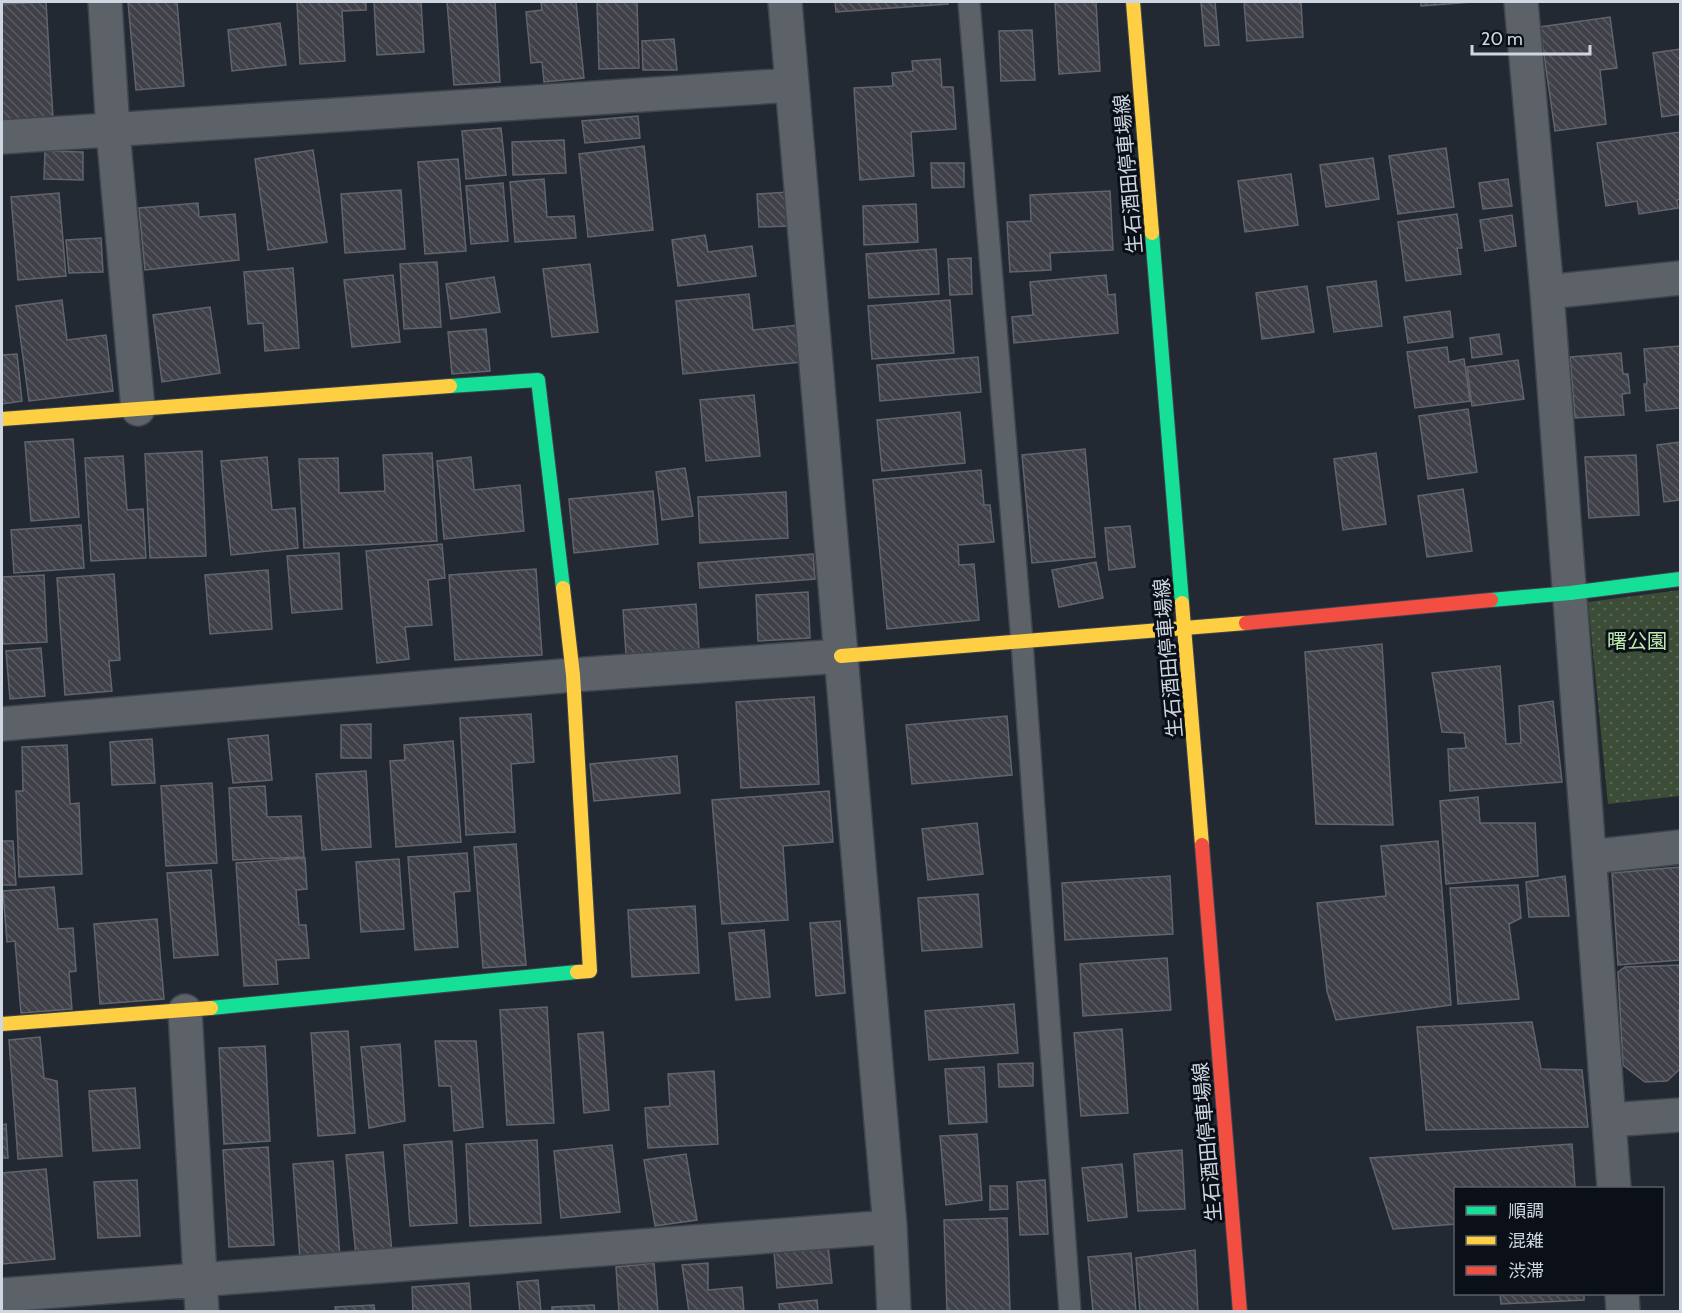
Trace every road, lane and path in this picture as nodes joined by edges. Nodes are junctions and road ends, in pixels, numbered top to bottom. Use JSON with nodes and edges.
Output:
{"nodes":[{"id":1,"x":105,"y":2,"type":"edge"},
{"id":2,"x":784,"y":2,"type":"edge"},
{"id":3,"x":969,"y":2,"type":"edge"},
{"id":4,"x":1133,"y":2,"type":"edge"},
{"id":5,"x":1521,"y":2,"type":"edge"},
{"id":6,"x":792,"y":85,"type":"junction"},
{"id":7,"x":113,"y":131,"type":"junction"},
{"id":8,"x":2,"y":137,"type":"edge"},
{"id":9,"x":1680,"y":278,"type":"edge"},
{"id":10,"x":1547,"y":292,"type":"junction"},
{"id":11,"x":138,"y":409,"type":"junction"},
{"id":12,"x":2,"y":419,"type":"edge"},
{"id":13,"x":1680,"y":579,"type":"edge"},
{"id":14,"x":1570,"y":593,"type":"junction"},
{"id":15,"x":1185,"y":629,"type":"junction"},
{"id":16,"x":1022,"y":642,"type":"junction"},
{"id":17,"x":841,"y":656,"type":"junction"},
{"id":18,"x":573,"y":675,"type":"junction"},
{"id":19,"x":2,"y":724,"type":"edge"},
{"id":20,"x":1680,"y":847,"type":"edge"},
{"id":21,"x":1590,"y":857,"type":"junction"},
{"id":22,"x":185,"y":1011,"type":"junction"},
{"id":23,"x":2,"y":1024,"type":"edge"},
{"id":24,"x":1680,"y":1115,"type":"edge"},
{"id":25,"x":1609,"y":1120,"type":"junction"},
{"id":26,"x":1614,"y":1187,"type":"edge"},
{"id":27,"x":890,"y":1227,"type":"junction"},
{"id":28,"x":200,"y":1279,"type":"junction"},
{"id":29,"x":2,"y":1295,"type":"edge"},
{"id":30,"x":1622,"y":1295,"type":"edge"},
{"id":31,"x":202,"y":1311,"type":"edge"},
{"id":32,"x":894,"y":1311,"type":"edge"},
{"id":33,"x":1070,"y":1311,"type":"edge"},
{"id":34,"x":1240,"y":1311,"type":"edge"},
{"id":35,"x":1623,"y":1311,"type":"edge"}],
"edges":[{"from":1,"to":7,"type":"street"},
{"from":2,"to":6,"type":"street"},
{"from":3,"to":16,"type":"lane"},
{"from":4,"to":15,"type":"street","name":"生石酒田停車場線"},
{"from":5,"to":10,"type":"street"},
{"from":6,"to":7,"type":"street"},
{"from":6,"to":17,"type":"street"},
{"from":7,"to":8,"type":"street"},
{"from":7,"to":11,"type":"street"},
{"from":9,"to":10,"type":"street"},
{"from":10,"to":14,"type":"street"},
{"from":11,"to":12,"type":"street"},
{"from":11,"to":18,"type":"street"},
{"from":13,"to":14,"type":"street"},
{"from":14,"to":15,"type":"street"},
{"from":14,"to":21,"type":"street"},
{"from":15,"to":16,"type":"street"},
{"from":15,"to":34,"type":"street","name":"生石酒田停車場線"},
{"from":16,"to":17,"type":"street"},
{"from":16,"to":33,"type":"lane"},
{"from":17,"to":18,"type":"street"},
{"from":17,"to":27,"type":"street"},
{"from":18,"to":19,"type":"street"},
{"from":18,"to":22,"type":"street"},
{"from":20,"to":21,"type":"street"},
{"from":21,"to":25,"type":"street"},
{"from":22,"to":23,"type":"street"},
{"from":22,"to":28,"type":"street"},
{"from":24,"to":25,"type":"street"},
{"from":25,"to":26,"type":"street"},
{"from":27,"to":28,"type":"street"},
{"from":27,"to":32,"type":"street"},
{"from":28,"to":29,"type":"street"},
{"from":28,"to":31,"type":"street"},
{"from":30,"to":35,"type":"street"}]}
